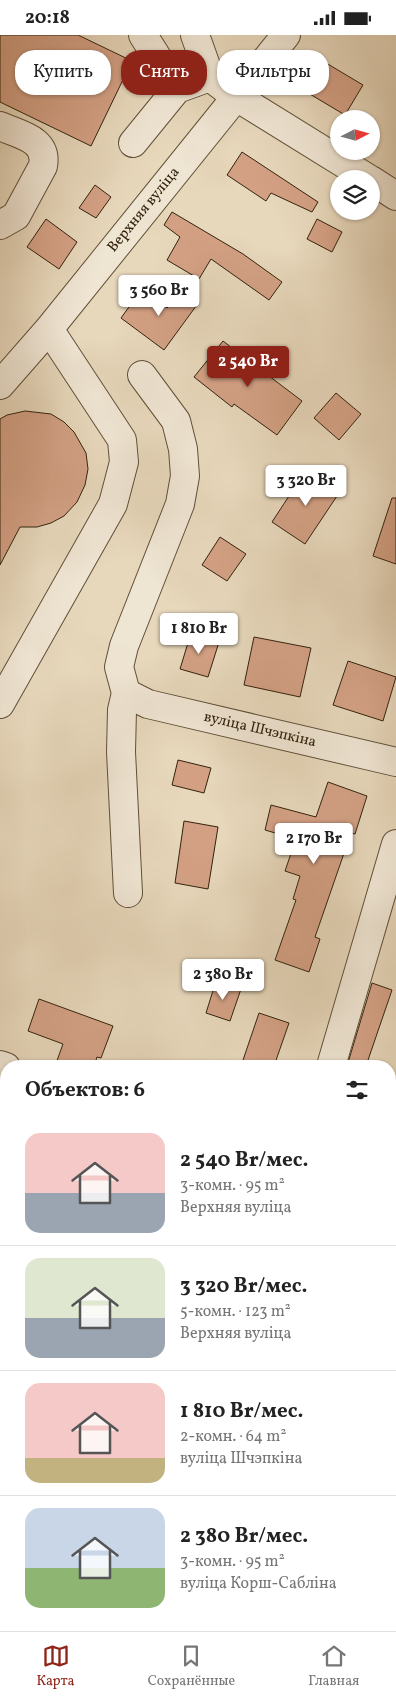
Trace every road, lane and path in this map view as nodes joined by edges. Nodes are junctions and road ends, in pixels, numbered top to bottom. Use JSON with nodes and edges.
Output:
{"nodes":[{"id":1,"x":143,"y":35,"type":"edge"},
{"id":2,"x":195,"y":35,"type":"edge"},
{"id":3,"x":286,"y":35,"type":"edge"},
{"id":4,"x":152,"y":50,"type":"edge"},
{"id":5,"x":210,"y":77,"type":"junction"},
{"id":6,"x":207,"y":78,"type":"edge"},
{"id":7,"x":172,"y":95,"type":"edge"},
{"id":8,"x":236,"y":96,"type":"junction"},
{"id":9,"x":0,"y":126,"type":"edge"},
{"id":10,"x":134,"y":143,"type":"dead end"},
{"id":11,"x":355,"y":170,"type":"edge"},
{"id":12,"x":380,"y":185,"type":"edge"},
{"id":13,"x":396,"y":195,"type":"edge"},
{"id":14,"x":0,"y":225,"type":"edge"},
{"id":15,"x":49,"y":329,"type":"junction"},
{"id":16,"x":142,"y":375,"type":"dead end"},
{"id":17,"x":0,"y":385,"type":"edge"},
{"id":18,"x":126,"y":693,"type":"junction"},
{"id":19,"x":0,"y":704,"type":"edge"},
{"id":20,"x":396,"y":762,"type":"edge"},
{"id":21,"x":396,"y":844,"type":"edge"},
{"id":22,"x":128,"y":893,"type":"dead end"},
{"id":23,"x":333,"y":1060,"type":"edge"}],
"edges":[{"from":1,"to":4,"type":"street"},
{"from":2,"to":5,"type":"street"},
{"from":3,"to":8,"type":"street","name":"Верхняя вуліца"},
{"from":5,"to":6,"type":"street"},
{"from":5,"to":8,"type":"street"},
{"from":7,"to":10,"type":"street"},
{"from":8,"to":11,"type":"street"},
{"from":8,"to":15,"type":"street","name":"Верхняя вуліца"},
{"from":9,"to":14,"type":"street"},
{"from":12,"to":13,"type":"street"},
{"from":15,"to":17,"type":"street","name":"Верхняя вуліца"},
{"from":15,"to":19,"type":"street"},
{"from":16,"to":18,"type":"street"},
{"from":18,"to":20,"type":"street","name":"вуліца Шчэпкіна"},
{"from":18,"to":22,"type":"street"},
{"from":21,"to":23,"type":"street"}]}
